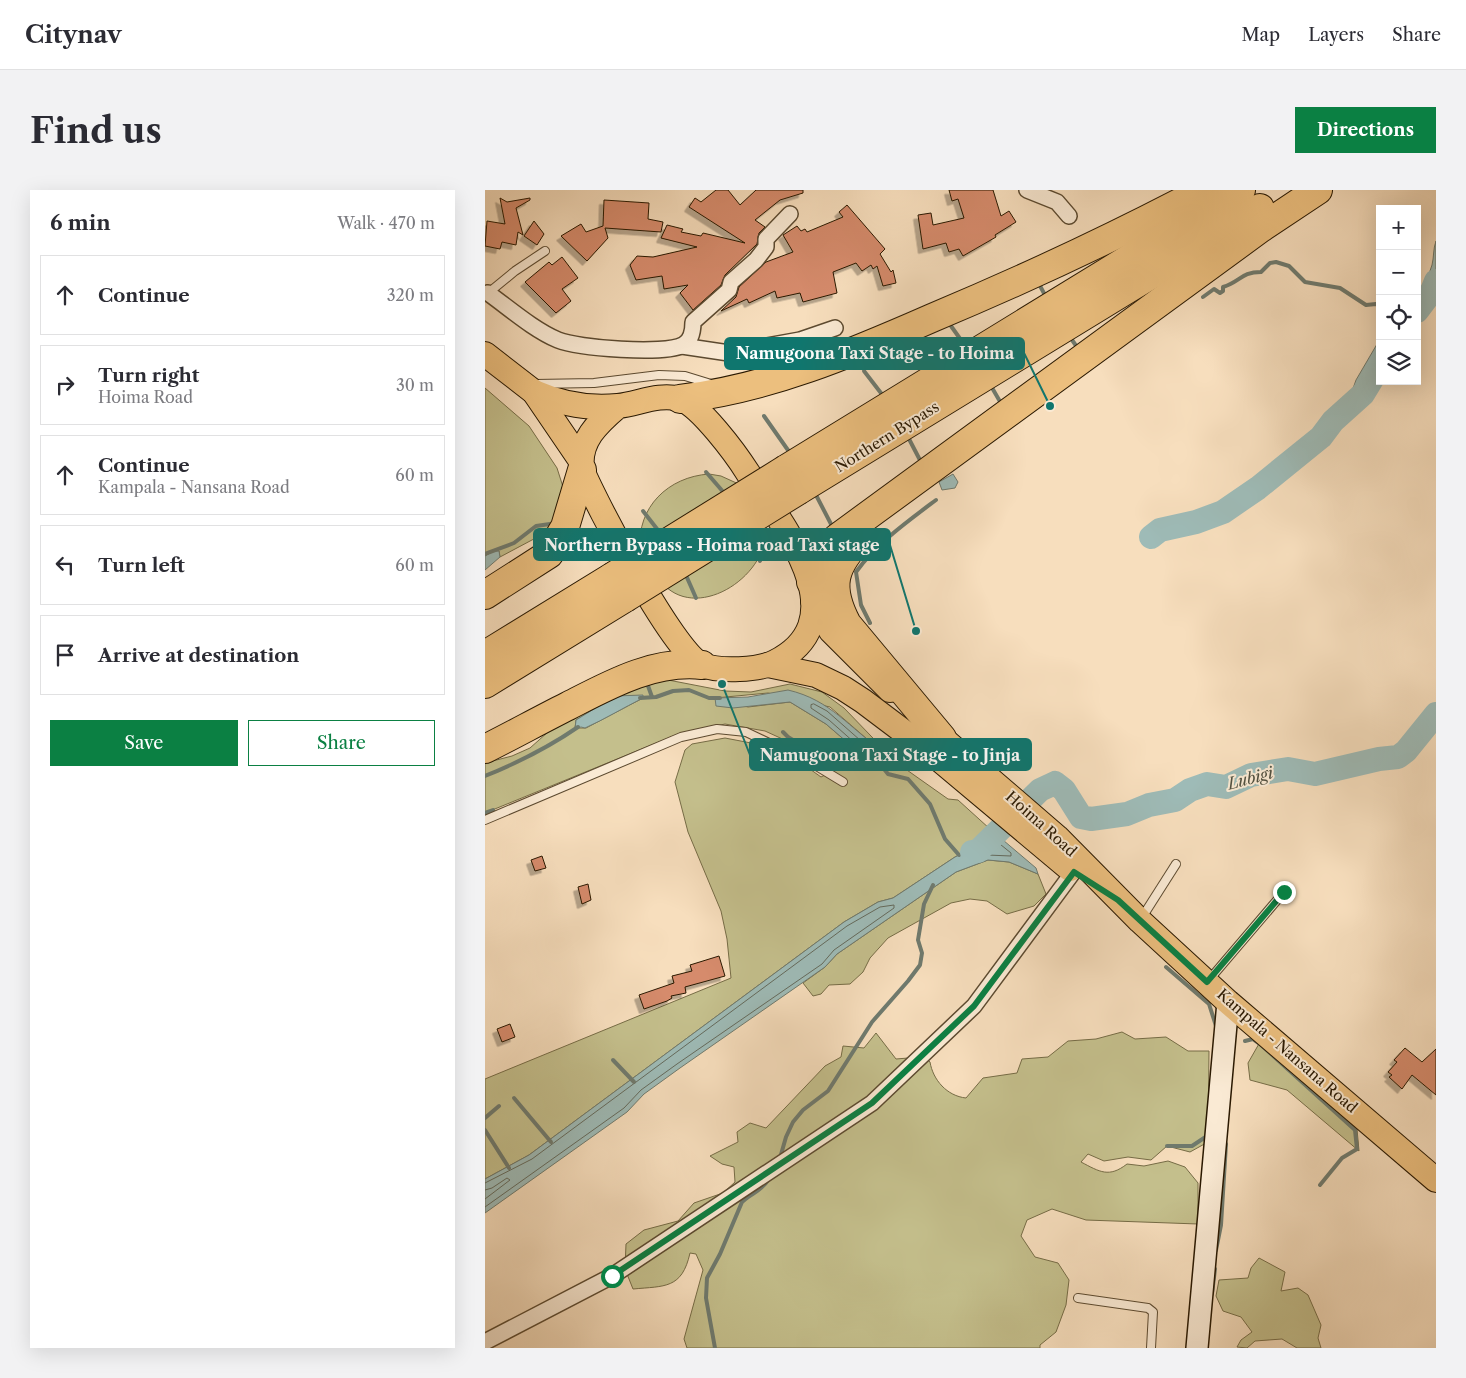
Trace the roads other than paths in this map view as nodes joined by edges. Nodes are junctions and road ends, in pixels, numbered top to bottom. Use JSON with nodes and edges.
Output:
{"nodes":[{"id":1,"x":1027,"y":190,"type":"edge"},
{"id":2,"x":1204,"y":190,"type":"edge"},
{"id":3,"x":1241,"y":190,"type":"edge"},
{"id":4,"x":1289,"y":190,"type":"edge"},
{"id":5,"x":1318,"y":190,"type":"edge"},
{"id":6,"x":790,"y":214,"type":"dead end"},
{"id":7,"x":1069,"y":216,"type":"dead end"},
{"id":8,"x":545,"y":251,"type":"dead end"},
{"id":9,"x":486,"y":295,"type":"edge"},
{"id":10,"x":835,"y":328,"type":"dead end"},
{"id":11,"x":682,"y":346,"type":"junction"},
{"id":12,"x":485,"y":354,"type":"edge"},
{"id":13,"x":529,"y":389,"type":"junction"},
{"id":14,"x":740,"y":389,"type":"junction"},
{"id":15,"x":680,"y":399,"type":"junction"},
{"id":16,"x":618,"y":406,"type":"junction"},
{"id":17,"x":581,"y":466,"type":"junction"},
{"id":18,"x":933,"y":469,"type":"junction"},
{"id":19,"x":792,"y":480,"type":"junction"},
{"id":20,"x":618,"y":587,"type":"junction"},
{"id":21,"x":812,"y":592,"type":"junction"},
{"id":22,"x":485,"y":595,"type":"edge"},
{"id":23,"x":485,"y":655,"type":"edge"},
{"id":24,"x":702,"y":665,"type":"junction"},
{"id":25,"x":768,"y":665,"type":"junction"},
{"id":26,"x":485,"y":684,"type":"edge"},
{"id":27,"x":935,"y":744,"type":"junction"},
{"id":28,"x":485,"y":749,"type":"edge"},
{"id":29,"x":843,"y":782,"type":"dead end"},
{"id":30,"x":485,"y":820,"type":"edge"},
{"id":31,"x":1176,"y":864,"type":"dead end"},
{"id":32,"x":1074,"y":872,"type":"junction"},
{"id":33,"x":1284,"y":892,"type":"dead end"},
{"id":34,"x":1118,"y":900,"type":"junction"},
{"id":35,"x":1139,"y":921,"type":"junction"},
{"id":36,"x":1207,"y":982,"type":"junction"},
{"id":37,"x":1228,"y":1002,"type":"junction"},
{"id":38,"x":1436,"y":1180,"type":"edge"},
{"id":39,"x":1078,"y":1298,"type":"dead end"},
{"id":40,"x":485,"y":1342,"type":"edge"},
{"id":41,"x":1151,"y":1348,"type":"edge"},
{"id":42,"x":1197,"y":1348,"type":"edge"}],
"edges":[{"from":1,"to":7,"type":"street"},
{"from":2,"to":14,"type":"highway"},
{"from":3,"to":19,"type":"highway","name":"Northern Bypass"},
{"from":4,"to":19,"type":"highway","name":"Northern Bypass"},
{"from":5,"to":18,"type":"highway"},
{"from":6,"to":11,"type":"street"},
{"from":8,"to":9,"type":"lane"},
{"from":9,"to":11,"type":"street"},
{"from":10,"to":11,"type":"street"},
{"from":12,"to":13,"type":"main road"},
{"from":13,"to":14,"type":"lane"},
{"from":13,"to":16,"type":"main road"},
{"from":13,"to":17,"type":"main road"},
{"from":14,"to":15,"type":"highway"},
{"from":15,"to":16,"type":"main road"},
{"from":15,"to":21,"type":"main road","name":"Hoima Road"},
{"from":16,"to":17,"type":"main road"},
{"from":17,"to":22,"type":"highway"},
{"from":17,"to":24,"type":"main road"},
{"from":18,"to":21,"type":"highway"},
{"from":18,"to":27,"type":"highway"},
{"from":19,"to":20,"type":"highway","name":"Northern Bypass","bridge":true},
{"from":20,"to":23,"type":"highway","name":"Northern Bypass"},
{"from":20,"to":26,"type":"highway","name":"Northern Bypass"},
{"from":21,"to":25,"type":"main road"},
{"from":21,"to":27,"type":"main road","name":"Hoima Road"},
{"from":24,"to":25,"type":"main road"},
{"from":24,"to":28,"type":"highway"},
{"from":25,"to":27,"type":"main road"},
{"from":27,"to":32,"type":"main road","name":"Hoima Road"},
{"from":27,"to":34,"type":"main road","name":"Hoima Road"},
{"from":29,"to":30,"type":"lane"},
{"from":31,"to":35,"type":"lane"},
{"from":32,"to":34,"type":"main road","name":"Hoima Road"},
{"from":32,"to":40,"type":"street"},
{"from":33,"to":36,"type":"lane"},
{"from":34,"to":35,"type":"main road","name":"Kampala - Nansana Road"},
{"from":35,"to":36,"type":"main road","name":"Kampala - Nansana Road"},
{"from":36,"to":37,"type":"main road","name":"Kampala - Nansana Road"},
{"from":37,"to":38,"type":"main road","name":"Kampala - Nansana Road"},
{"from":37,"to":42,"type":"street"},
{"from":39,"to":41,"type":"lane"}]}
